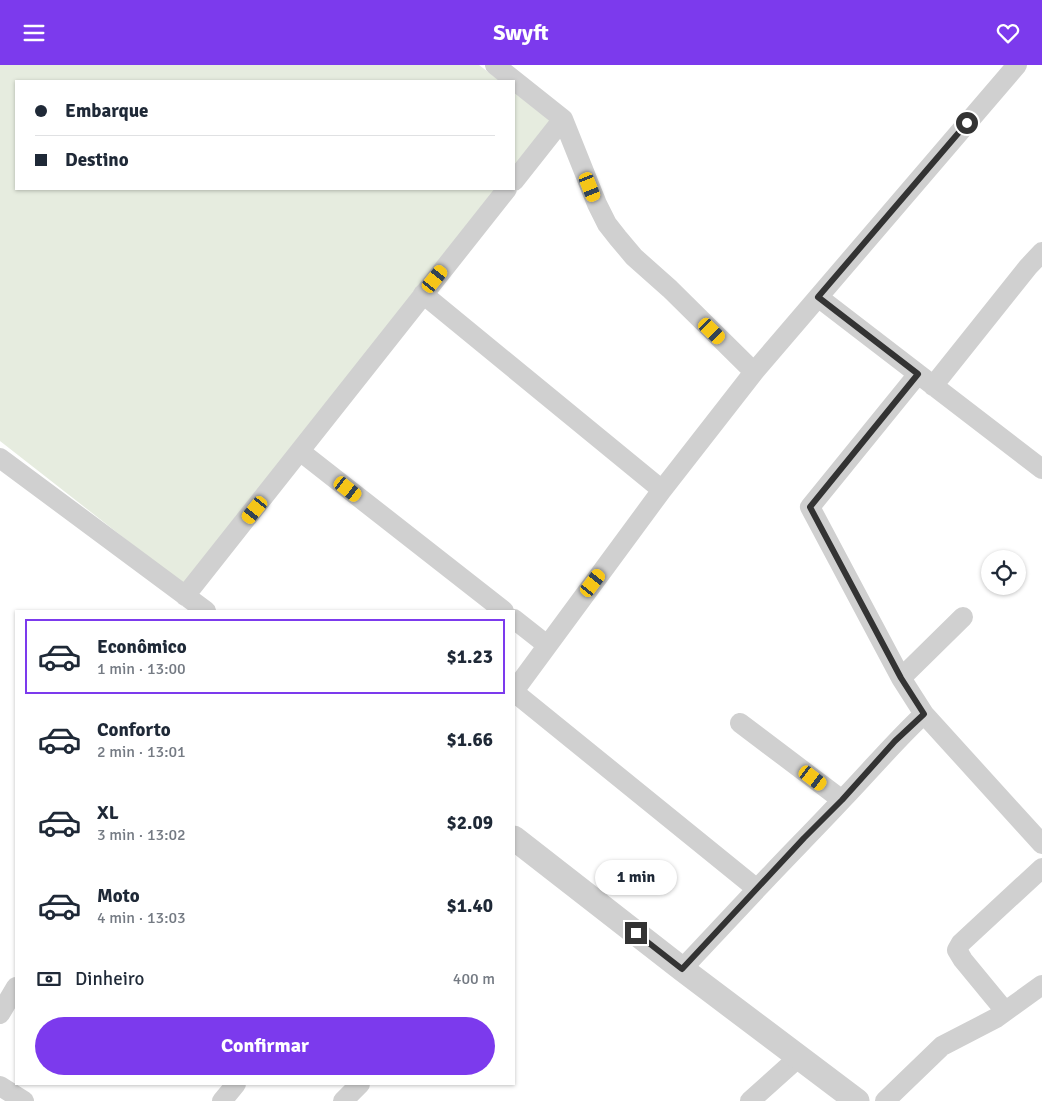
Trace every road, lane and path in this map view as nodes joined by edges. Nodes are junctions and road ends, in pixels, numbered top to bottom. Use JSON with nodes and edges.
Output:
{"nodes":[{"id":1,"x":495,"y":65,"type":"edge"},
{"id":2,"x":1017,"y":65,"type":"edge"},
{"id":3,"x":518,"y":72,"type":"edge"},
{"id":4,"x":563,"y":119,"type":"junction"},
{"id":5,"x":515,"y":180,"type":"edge"},
{"id":6,"x":506,"y":190,"type":"edge"},
{"id":7,"x":1042,"y":252,"type":"edge"},
{"id":8,"x":423,"y":294,"type":"junction"},
{"id":9,"x":818,"y":297,"type":"junction"},
{"id":10,"x":754,"y":372,"type":"junction"},
{"id":11,"x":925,"y":380,"type":"junction"},
{"id":12,"x":301,"y":452,"type":"junction"},
{"id":13,"x":0,"y":458,"type":"edge"},
{"id":14,"x":1042,"y":469,"type":"edge"},
{"id":15,"x":662,"y":490,"type":"junction"},
{"id":16,"x":185,"y":596,"type":"junction"},
{"id":17,"x":205,"y":610,"type":"edge"},
{"id":18,"x":503,"y":610,"type":"edge"},
{"id":19,"x":963,"y":617,"type":"dead end"},
{"id":20,"x":515,"y":620,"type":"edge"},
{"id":21,"x":547,"y":645,"type":"junction"},
{"id":22,"x":901,"y":678,"type":"junction"},
{"id":23,"x":515,"y":690,"type":"edge"},
{"id":24,"x":515,"y":692,"type":"edge"},
{"id":25,"x":924,"y":714,"type":"junction"},
{"id":26,"x":740,"y":723,"type":"dead end"},
{"id":27,"x":842,"y":800,"type":"junction"},
{"id":28,"x":515,"y":840,"type":"edge"},
{"id":29,"x":1042,"y":844,"type":"edge"},
{"id":30,"x":1042,"y":868,"type":"edge"},
{"id":31,"x":758,"y":889,"type":"junction"},
{"id":32,"x":682,"y":969,"type":"junction"},
{"id":33,"x":1042,"y":985,"type":"edge"},
{"id":34,"x":15,"y":989,"type":"edge"},
{"id":35,"x":1006,"y":1011,"type":"junction"},
{"id":36,"x":0,"y":1014,"type":"edge"},
{"id":37,"x":799,"y":1057,"type":"junction"},
{"id":38,"x":0,"y":1085,"type":"edge"},
{"id":39,"x":235,"y":1085,"type":"edge"},
{"id":40,"x":359,"y":1085,"type":"edge"},
{"id":41,"x":24,"y":1101,"type":"edge"},
{"id":42,"x":222,"y":1101,"type":"edge"},
{"id":43,"x":343,"y":1101,"type":"edge"},
{"id":44,"x":750,"y":1101,"type":"edge"},
{"id":45,"x":857,"y":1101,"type":"edge"},
{"id":46,"x":885,"y":1101,"type":"edge"}],
"edges":[{"from":1,"to":3,"type":"street"},
{"from":2,"to":9,"type":"street"},
{"from":3,"to":4,"type":"street"},
{"from":4,"to":5,"type":"street"},
{"from":4,"to":10,"type":"street"},
{"from":6,"to":8,"type":"street"},
{"from":7,"to":11,"type":"street"},
{"from":8,"to":12,"type":"street"},
{"from":8,"to":15,"type":"street"},
{"from":9,"to":10,"type":"street"},
{"from":9,"to":11,"type":"street"},
{"from":10,"to":15,"type":"street"},
{"from":11,"to":14,"type":"street"},
{"from":11,"to":22,"type":"street"},
{"from":12,"to":16,"type":"street"},
{"from":12,"to":18,"type":"street"},
{"from":13,"to":16,"type":"street"},
{"from":15,"to":21,"type":"street"},
{"from":16,"to":17,"type":"street"},
{"from":19,"to":22,"type":"street"},
{"from":20,"to":21,"type":"street"},
{"from":21,"to":23,"type":"street"},
{"from":22,"to":25,"type":"street"},
{"from":24,"to":31,"type":"street"},
{"from":25,"to":27,"type":"street"},
{"from":25,"to":29,"type":"street"},
{"from":26,"to":27,"type":"street"},
{"from":27,"to":31,"type":"street"},
{"from":28,"to":32,"type":"street"},
{"from":30,"to":35,"type":"street"},
{"from":31,"to":32,"type":"street"},
{"from":32,"to":37,"type":"street"},
{"from":33,"to":35,"type":"street"},
{"from":34,"to":36,"type":"street"},
{"from":35,"to":46,"type":"street"},
{"from":37,"to":44,"type":"street"},
{"from":37,"to":45,"type":"street"},
{"from":38,"to":41,"type":"street"},
{"from":39,"to":42,"type":"street"},
{"from":40,"to":43,"type":"street"}]}
